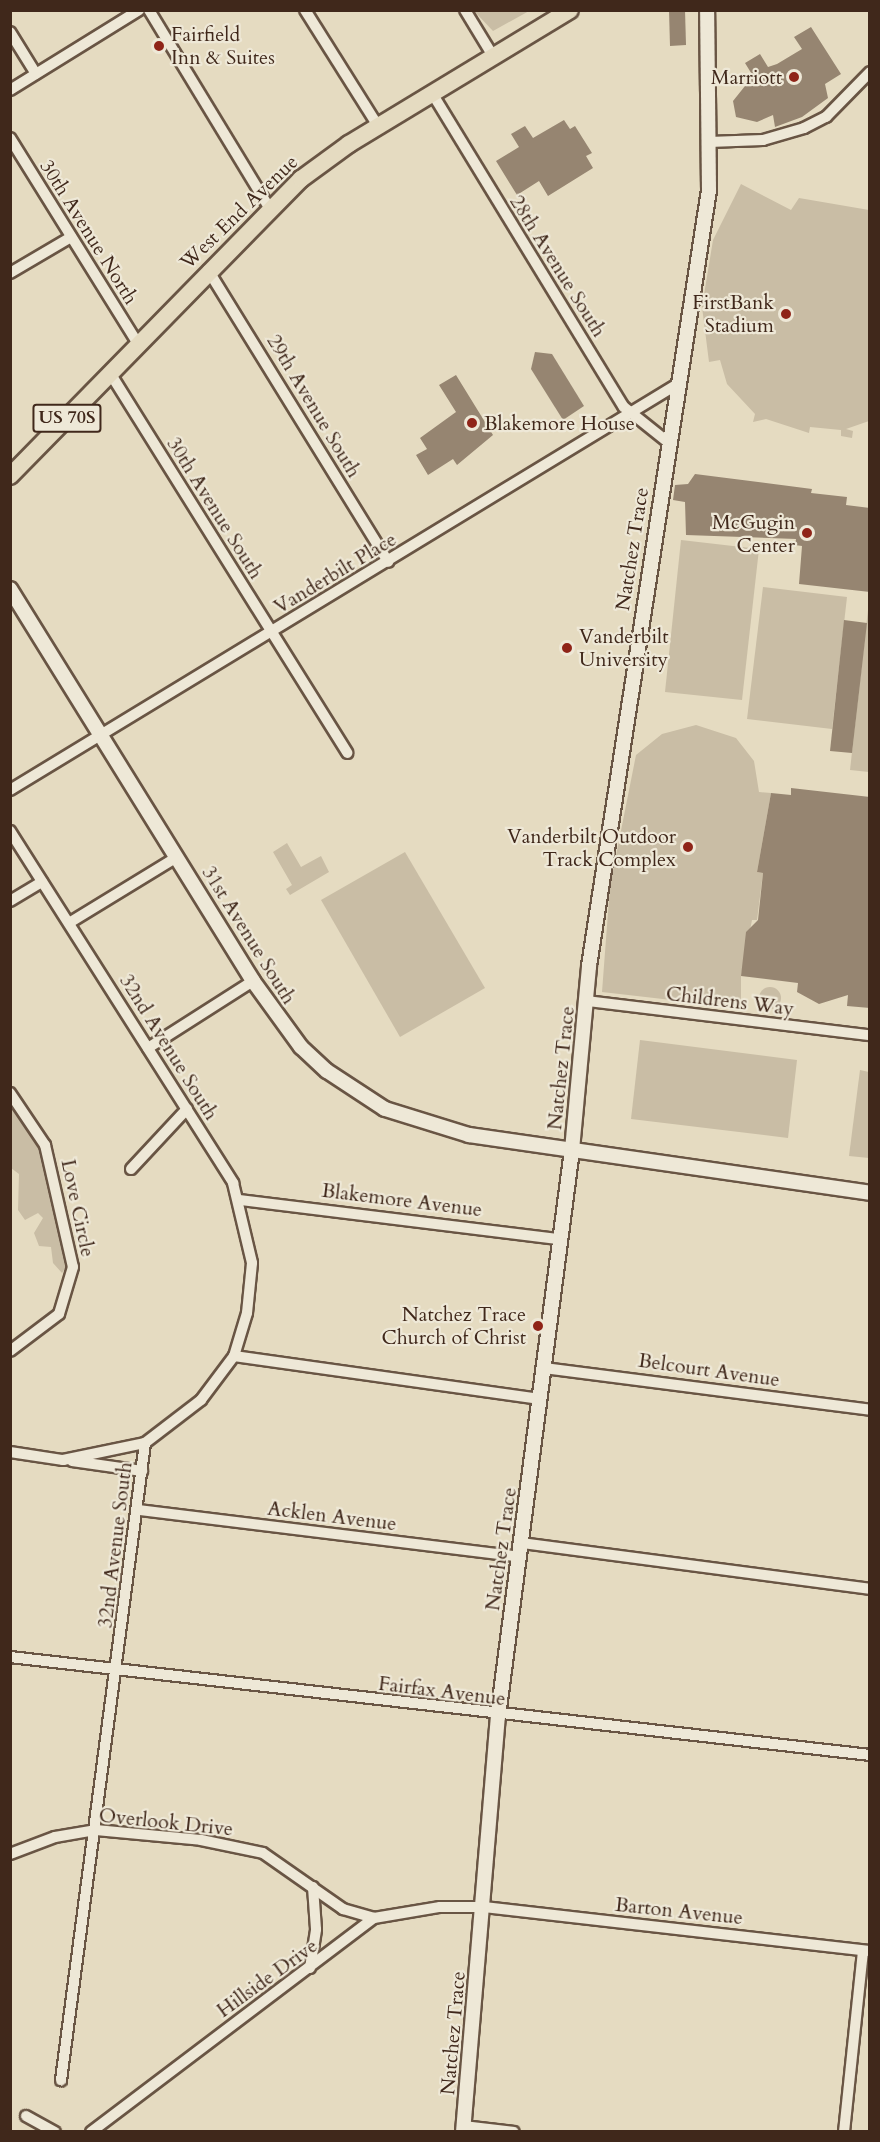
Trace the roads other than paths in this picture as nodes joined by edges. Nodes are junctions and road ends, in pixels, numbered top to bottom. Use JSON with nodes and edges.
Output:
{"nodes":[{"id":1,"x":139,"y":10,"type":"edge"},
{"id":2,"x":149,"y":10,"type":"edge"},
{"id":3,"x":305,"y":10,"type":"edge"},
{"id":4,"x":465,"y":10,"type":"edge"},
{"id":5,"x":570,"y":10,"type":"edge"},
{"id":6,"x":707,"y":10,"type":"edge"},
{"id":7,"x":10,"y":32,"type":"edge"},
{"id":8,"x":493,"y":56,"type":"junction"},
{"id":9,"x":870,"y":72,"type":"edge"},
{"id":10,"x":36,"y":74,"type":"junction"},
{"id":11,"x":10,"y":90,"type":"edge"},
{"id":12,"x":432,"y":93,"type":"junction"},
{"id":13,"x":378,"y":126,"type":"junction"},
{"id":14,"x":10,"y":138,"type":"edge"},
{"id":15,"x":709,"y":142,"type":"junction"},
{"id":16,"x":269,"y":207,"type":"junction"},
{"id":17,"x":71,"y":237,"type":"junction"},
{"id":18,"x":208,"y":270,"type":"junction"},
{"id":19,"x":10,"y":273,"type":"edge"},
{"id":20,"x":138,"y":344,"type":"junction"},
{"id":21,"x":110,"y":373,"type":"junction"},
{"id":22,"x":676,"y":385,"type":"junction"},
{"id":23,"x":630,"y":414,"type":"junction"},
{"id":24,"x":669,"y":443,"type":"junction"},
{"id":25,"x":10,"y":477,"type":"edge"},
{"id":26,"x":388,"y":562,"type":"junction"},
{"id":27,"x":10,"y":589,"type":"edge"},
{"id":28,"x":271,"y":632,"type":"junction"},
{"id":29,"x":102,"y":734,"type":"junction"},
{"id":30,"x":347,"y":753,"type":"dead end"},
{"id":31,"x":10,"y":790,"type":"edge"},
{"id":32,"x":10,"y":831,"type":"edge"},
{"id":33,"x":177,"y":857,"type":"junction"},
{"id":34,"x":42,"y":882,"type":"junction"},
{"id":35,"x":10,"y":901,"type":"edge"},
{"id":36,"x":69,"y":924,"type":"junction"},
{"id":37,"x":253,"y":981,"type":"junction"},
{"id":38,"x":587,"y":1001,"type":"junction"},
{"id":39,"x":870,"y":1035,"type":"edge"},
{"id":40,"x":148,"y":1048,"type":"junction"},
{"id":41,"x":10,"y":1093,"type":"edge"},
{"id":42,"x":187,"y":1109,"type":"junction"},
{"id":43,"x":572,"y":1150,"type":"junction"},
{"id":44,"x":131,"y":1168,"type":"dead end"},
{"id":45,"x":870,"y":1193,"type":"edge"},
{"id":46,"x":240,"y":1200,"type":"junction"},
{"id":47,"x":559,"y":1239,"type":"junction"},
{"id":48,"x":10,"y":1351,"type":"edge"},
{"id":49,"x":234,"y":1356,"type":"junction"},
{"id":50,"x":544,"y":1368,"type":"junction"},
{"id":51,"x":540,"y":1399,"type":"junction"},
{"id":52,"x":870,"y":1410,"type":"edge"},
{"id":53,"x":145,"y":1443,"type":"junction"},
{"id":54,"x":10,"y":1452,"type":"edge"},
{"id":55,"x":63,"y":1460,"type":"junction"},
{"id":56,"x":142,"y":1471,"type":"junction"},
{"id":57,"x":140,"y":1510,"type":"junction"},
{"id":58,"x":522,"y":1543,"type":"junction"},
{"id":59,"x":520,"y":1557,"type":"junction"},
{"id":60,"x":870,"y":1589,"type":"edge"},
{"id":61,"x":10,"y":1657,"type":"edge"},
{"id":62,"x":117,"y":1670,"type":"junction"},
{"id":63,"x":498,"y":1716,"type":"junction"},
{"id":64,"x":870,"y":1755,"type":"edge"},
{"id":65,"x":96,"y":1830,"type":"junction"},
{"id":66,"x":10,"y":1854,"type":"edge"},
{"id":67,"x":313,"y":1887,"type":"junction"},
{"id":68,"x":484,"y":1907,"type":"junction"},
{"id":69,"x":374,"y":1918,"type":"junction"},
{"id":70,"x":866,"y":1951,"type":"edge"},
{"id":71,"x":310,"y":1968,"type":"junction"},
{"id":72,"x":61,"y":2080,"type":"dead end"},
{"id":73,"x":26,"y":2116,"type":"dead end"},
{"id":74,"x":464,"y":2129,"type":"edge"},
{"id":75,"x":55,"y":2132,"type":"edge"},
{"id":76,"x":91,"y":2132,"type":"edge"},
{"id":77,"x":514,"y":2132,"type":"edge"},
{"id":78,"x":844,"y":2132,"type":"edge"}],
"edges":[{"from":1,"to":10,"type":"street"},
{"from":2,"to":16,"type":"street"},
{"from":3,"to":13,"type":"street"},
{"from":4,"to":8,"type":"street"},
{"from":5,"to":8,"type":"main road","name":"West End Avenue","number":"US 70S"},
{"from":6,"to":15,"type":"main road","name":"Natchez Trace"},
{"from":7,"to":10,"type":"street"},
{"from":8,"to":12,"type":"main road","name":"West End Avenue","number":"US 70S"},
{"from":9,"to":15,"type":"street"},
{"from":10,"to":11,"type":"street"},
{"from":12,"to":13,"type":"main road","name":"West End Avenue","number":"US 70S"},
{"from":12,"to":23,"type":"street","name":"28th Avenue South"},
{"from":13,"to":16,"type":"main road","name":"West End Avenue","number":"US 70S"},
{"from":14,"to":17,"type":"street","name":"30th Avenue North"},
{"from":15,"to":22,"type":"main road","name":"Natchez Trace"},
{"from":16,"to":18,"type":"main road","name":"West End Avenue","number":"US 70S"},
{"from":17,"to":19,"type":"street"},
{"from":17,"to":20,"type":"street","name":"30th Avenue North"},
{"from":18,"to":20,"type":"main road","name":"West End Avenue","number":"US 70S"},
{"from":18,"to":26,"type":"street","name":"29th Avenue South"},
{"from":20,"to":21,"type":"main road","name":"West End Avenue","number":"US 70S"},
{"from":21,"to":25,"type":"main road","name":"West End Avenue","number":"US 70S"},
{"from":21,"to":28,"type":"street","name":"30th Avenue South"},
{"from":22,"to":23,"type":"street","name":"Vanderbilt Place"},
{"from":22,"to":24,"type":"main road","name":"Natchez Trace"},
{"from":23,"to":24,"type":"street","name":"28th Avenue South"},
{"from":23,"to":26,"type":"street","name":"Vanderbilt Place"},
{"from":24,"to":38,"type":"main road","name":"Natchez Trace"},
{"from":26,"to":28,"type":"street","name":"Vanderbilt Place"},
{"from":27,"to":29,"type":"main road","name":"31st Avenue South"},
{"from":28,"to":29,"type":"street","name":"Vanderbilt Place"},
{"from":28,"to":30,"type":"street","name":"30th Avenue South"},
{"from":29,"to":31,"type":"street","name":"Vanderbilt Place"},
{"from":29,"to":33,"type":"main road","name":"31st Avenue South"},
{"from":32,"to":34,"type":"street","name":"32nd Avenue South"},
{"from":33,"to":36,"type":"street"},
{"from":33,"to":37,"type":"main road","name":"31st Avenue South"},
{"from":34,"to":35,"type":"street"},
{"from":34,"to":36,"type":"street","name":"32nd Avenue South"},
{"from":36,"to":40,"type":"street","name":"32nd Avenue South"},
{"from":37,"to":40,"type":"street"},
{"from":37,"to":43,"type":"main road","name":"31st Avenue South"},
{"from":38,"to":39,"type":"street","name":"Childrens Way"},
{"from":38,"to":43,"type":"main road","name":"Natchez Trace"},
{"from":40,"to":42,"type":"street","name":"32nd Avenue South"},
{"from":41,"to":48,"type":"street","name":"Love Circle"},
{"from":42,"to":44,"type":"street"},
{"from":42,"to":46,"type":"street","name":"32nd Avenue South"},
{"from":43,"to":45,"type":"main road"},
{"from":43,"to":47,"type":"main road","name":"Natchez Trace"},
{"from":46,"to":47,"type":"street","name":"Blakemore Avenue"},
{"from":46,"to":49,"type":"street","name":"32nd Avenue South"},
{"from":47,"to":50,"type":"main road","name":"Natchez Trace"},
{"from":49,"to":51,"type":"street"},
{"from":49,"to":53,"type":"street","name":"32nd Avenue South"},
{"from":50,"to":51,"type":"main road","name":"Natchez Trace"},
{"from":50,"to":52,"type":"street","name":"Belcourt Avenue"},
{"from":51,"to":58,"type":"main road","name":"Natchez Trace"},
{"from":53,"to":55,"type":"street"},
{"from":53,"to":56,"type":"street","name":"32nd Avenue South"},
{"from":54,"to":55,"type":"street"},
{"from":55,"to":56,"type":"street"},
{"from":56,"to":57,"type":"street","name":"32nd Avenue South"},
{"from":57,"to":59,"type":"street","name":"Acklen Avenue"},
{"from":57,"to":62,"type":"street","name":"32nd Avenue South"},
{"from":58,"to":59,"type":"main road","name":"Natchez Trace"},
{"from":58,"to":60,"type":"street"},
{"from":59,"to":63,"type":"main road","name":"Natchez Trace"},
{"from":61,"to":62,"type":"street","name":"Fairfax Avenue"},
{"from":62,"to":63,"type":"street","name":"Fairfax Avenue"},
{"from":62,"to":65,"type":"street","name":"32nd Avenue South"},
{"from":63,"to":64,"type":"street","name":"Fairfax Avenue"},
{"from":63,"to":68,"type":"main road","name":"Natchez Trace"},
{"from":65,"to":66,"type":"street","name":"Overlook Drive"},
{"from":65,"to":67,"type":"street","name":"Overlook Drive"},
{"from":65,"to":72,"type":"street","name":"32nd Avenue South"},
{"from":67,"to":69,"type":"street","name":"Overlook Drive"},
{"from":67,"to":71,"type":"street"},
{"from":68,"to":69,"type":"street","name":"Hillside Drive"},
{"from":68,"to":70,"type":"street","name":"Barton Avenue"},
{"from":68,"to":74,"type":"main road","name":"Natchez Trace"},
{"from":69,"to":71,"type":"street","name":"Hillside Drive"},
{"from":70,"to":78,"type":"street"},
{"from":71,"to":76,"type":"street","name":"Hillside Drive"},
{"from":73,"to":75,"type":"street"},
{"from":74,"to":77,"type":"street"}]}
